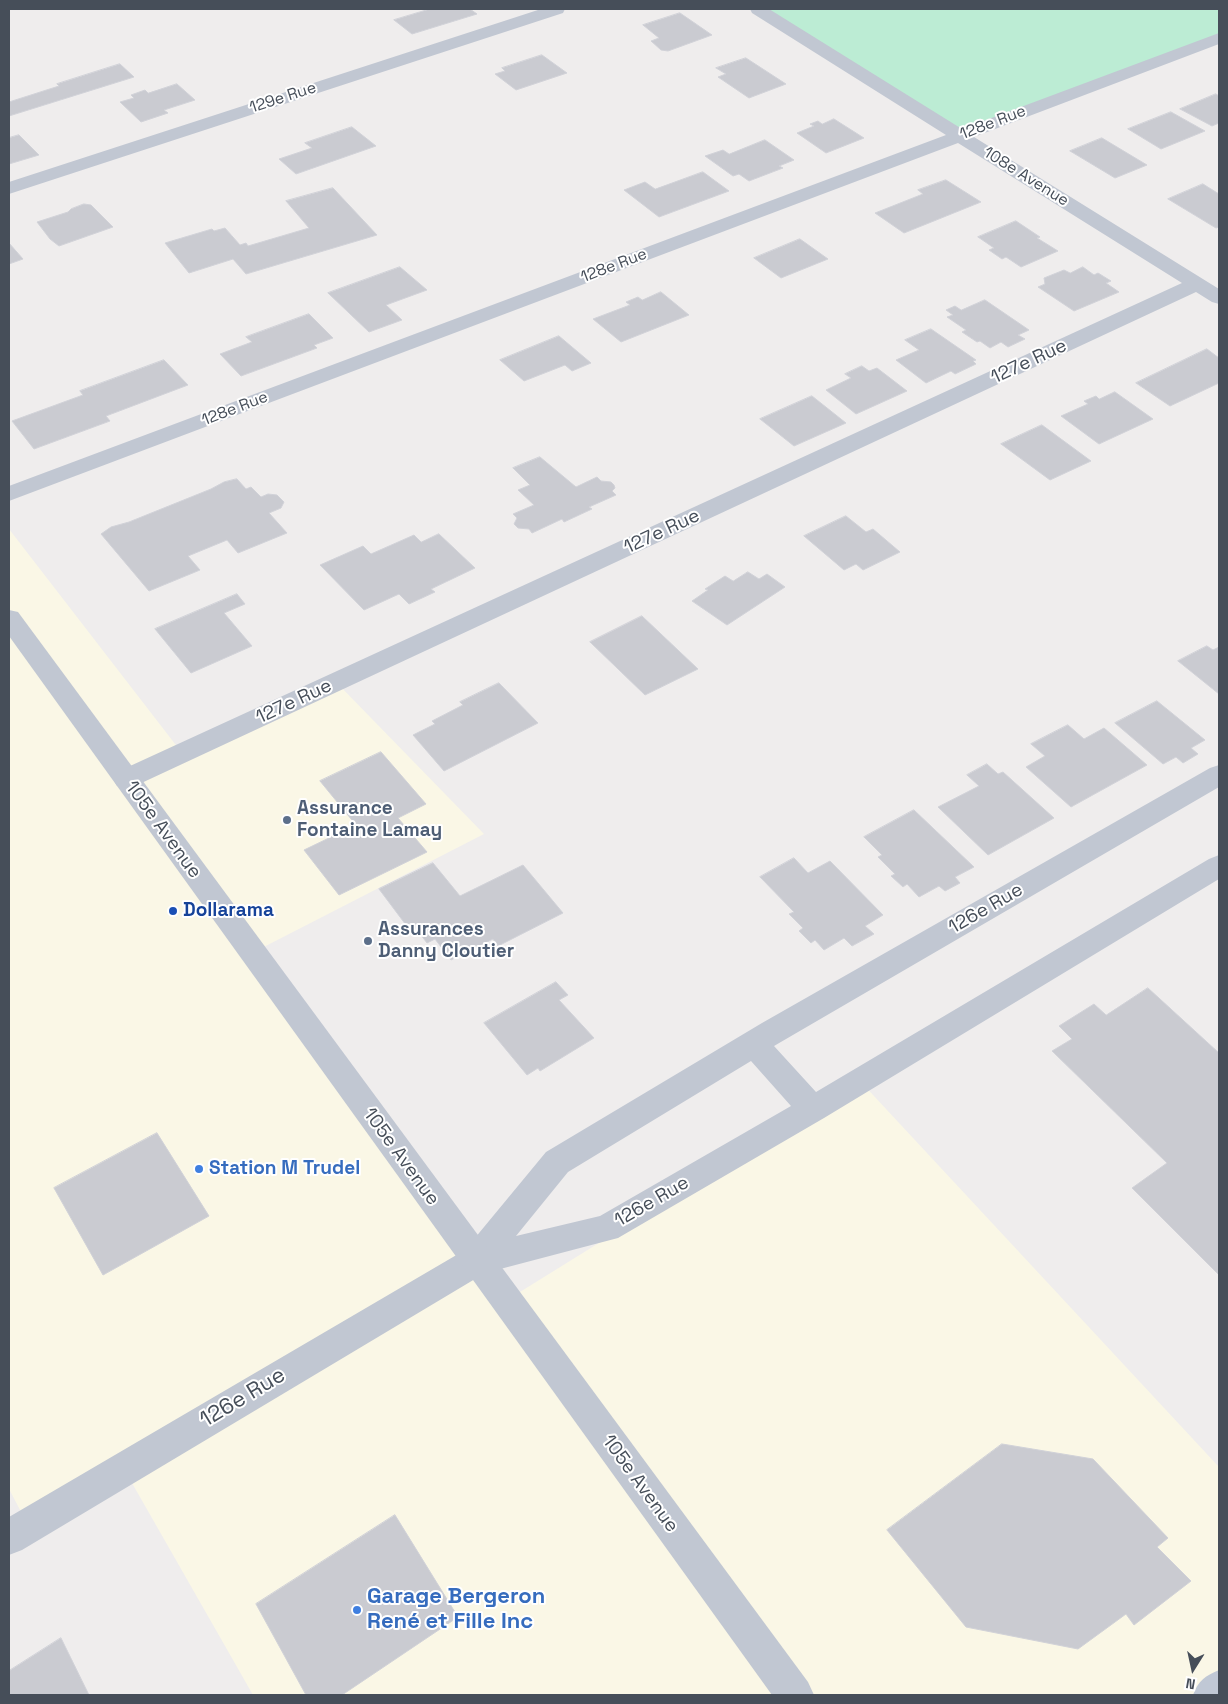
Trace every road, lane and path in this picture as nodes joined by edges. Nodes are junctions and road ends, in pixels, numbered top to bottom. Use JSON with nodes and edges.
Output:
{"nodes":[{"id":1,"x":557,"y":9,"type":"edge"},
{"id":2,"x":758,"y":9,"type":"edge"},
{"id":3,"x":1219,"y":38,"type":"edge"},
{"id":4,"x":960,"y":136,"type":"junction"},
{"id":5,"x":9,"y":188,"type":"edge"},
{"id":6,"x":1197,"y":284,"type":"junction"},
{"id":7,"x":1219,"y":298,"type":"edge"},
{"id":8,"x":9,"y":494,"type":"edge"},
{"id":9,"x":9,"y":618,"type":"edge"},
{"id":10,"x":1219,"y":775,"type":"edge"},
{"id":11,"x":126,"y":779,"type":"junction"},
{"id":12,"x":1219,"y":866,"type":"edge"},
{"id":13,"x":754,"y":1044,"type":"junction"},
{"id":14,"x":813,"y":1109,"type":"junction"},
{"id":15,"x":477,"y":1260,"type":"junction"},
{"id":16,"x":9,"y":1537,"type":"edge"},
{"id":17,"x":1219,"y":1690,"type":"edge"},
{"id":18,"x":794,"y":1695,"type":"edge"},
{"id":19,"x":1212,"y":1695,"type":"edge"}],
"edges":[{"from":1,"to":5,"type":"street","name":"129e Rue"},
{"from":2,"to":4,"type":"street","name":"108e Avenue"},
{"from":3,"to":4,"type":"street","name":"128e Rue"},
{"from":4,"to":6,"type":"street","name":"108e Avenue"},
{"from":4,"to":8,"type":"street","name":"128e Rue"},
{"from":6,"to":7,"type":"street","name":"108e Avenue"},
{"from":6,"to":11,"type":"street","name":"127e Rue"},
{"from":9,"to":11,"type":"street","name":"105e Avenue"},
{"from":10,"to":13,"type":"street","name":"126e Rue"},
{"from":11,"to":15,"type":"street","name":"105e Avenue"},
{"from":12,"to":14,"type":"street","name":"126e Rue"},
{"from":13,"to":14,"type":"street"},
{"from":13,"to":15,"type":"street","name":"126e Rue"},
{"from":14,"to":15,"type":"street","name":"126e Rue"},
{"from":15,"to":16,"type":"street","name":"126e Rue"},
{"from":15,"to":18,"type":"street","name":"105e Avenue"},
{"from":17,"to":19,"type":"main road"}]}
